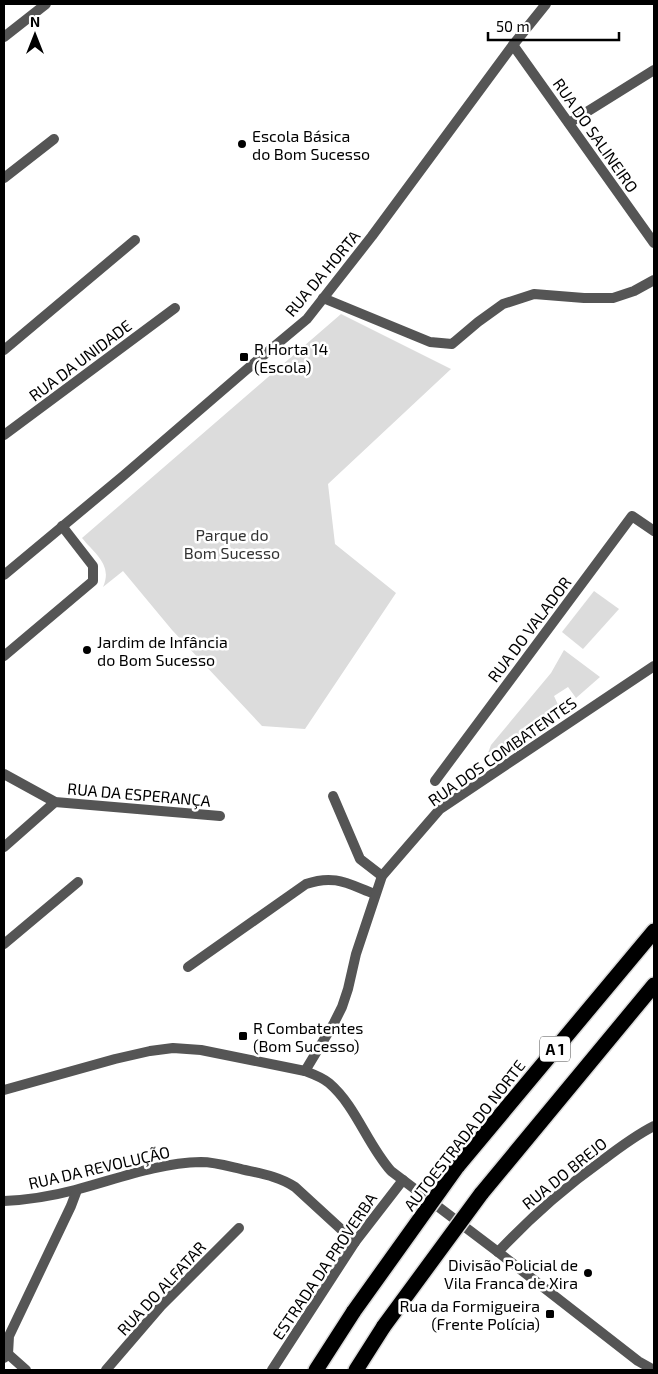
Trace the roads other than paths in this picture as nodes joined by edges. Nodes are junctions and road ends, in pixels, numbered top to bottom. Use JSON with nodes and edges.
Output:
{"nodes":[{"id":1,"x":46,"y":4,"type":"edge"},
{"id":2,"x":546,"y":4,"type":"edge"},
{"id":3,"x":4,"y":37,"type":"edge"},
{"id":4,"x":513,"y":45,"type":"junction"},
{"id":5,"x":654,"y":70,"type":"edge"},
{"id":6,"x":569,"y":123,"type":"junction"},
{"id":7,"x":54,"y":138,"type":"dead end"},
{"id":8,"x":4,"y":178,"type":"edge"},
{"id":9,"x":136,"y":240,"type":"dead end"},
{"id":10,"x":654,"y":243,"type":"edge"},
{"id":11,"x":654,"y":280,"type":"edge"},
{"id":12,"x":323,"y":298,"type":"junction"},
{"id":13,"x":174,"y":308,"type":"dead end"},
{"id":14,"x":4,"y":350,"type":"edge"},
{"id":15,"x":4,"y":435,"type":"edge"},
{"id":16,"x":62,"y":526,"type":"junction"},
{"id":17,"x":654,"y":531,"type":"edge"},
{"id":18,"x":4,"y":575,"type":"edge"},
{"id":19,"x":4,"y":656,"type":"edge"},
{"id":20,"x":654,"y":666,"type":"edge"},
{"id":21,"x":4,"y":774,"type":"edge"},
{"id":22,"x":435,"y":782,"type":"dead end"},
{"id":23,"x":333,"y":796,"type":"dead end"},
{"id":24,"x":55,"y":802,"type":"junction"},
{"id":25,"x":220,"y":816,"type":"dead end"},
{"id":26,"x":4,"y":847,"type":"edge"},
{"id":27,"x":382,"y":876,"type":"junction"},
{"id":28,"x":78,"y":882,"type":"dead end"},
{"id":29,"x":375,"y":894,"type":"junction"},
{"id":30,"x":654,"y":931,"type":"edge"},
{"id":31,"x":4,"y":944,"type":"edge"},
{"id":32,"x":188,"y":967,"type":"dead end"},
{"id":33,"x":654,"y":984,"type":"edge"},
{"id":34,"x":305,"y":1071,"type":"junction"},
{"id":35,"x":4,"y":1090,"type":"edge"},
{"id":36,"x":654,"y":1126,"type":"edge"},
{"id":37,"x":403,"y":1180,"type":"junction"},
{"id":38,"x":77,"y":1190,"type":"junction"},
{"id":39,"x":4,"y":1201,"type":"edge"},
{"id":40,"x":239,"y":1228,"type":"dead end"},
{"id":41,"x":355,"y":1242,"type":"junction"},
{"id":42,"x":498,"y":1252,"type":"junction"},
{"id":43,"x":6,"y":1356,"type":"edge"},
{"id":44,"x":26,"y":1370,"type":"edge"},
{"id":45,"x":106,"y":1370,"type":"edge"},
{"id":46,"x":272,"y":1370,"type":"edge"},
{"id":47,"x":316,"y":1370,"type":"edge"},
{"id":48,"x":356,"y":1370,"type":"edge"},
{"id":49,"x":654,"y":1370,"type":"edge"}],
"edges":[{"from":1,"to":3,"type":"street"},
{"from":2,"to":4,"type":"street","name":"RUA DA HORTA"},
{"from":4,"to":6,"type":"street","name":"RUA DO SALINEIRO"},
{"from":4,"to":12,"type":"street","name":"RUA DA HORTA"},
{"from":5,"to":6,"type":"street"},
{"from":6,"to":10,"type":"street","name":"RUA DO SALINEIRO"},
{"from":7,"to":8,"type":"street"},
{"from":9,"to":14,"type":"street"},
{"from":11,"to":12,"type":"street"},
{"from":12,"to":16,"type":"street","name":"RUA DA HORTA"},
{"from":13,"to":15,"type":"street","name":"RUA DA UNIDADE"},
{"from":16,"to":18,"type":"street","name":"RUA DA HORTA"},
{"from":16,"to":19,"type":"street"},
{"from":17,"to":22,"type":"street","name":"RUA DO VALADOR"},
{"from":20,"to":27,"type":"street","name":"RUA DOS COMBATENTES"},
{"from":21,"to":24,"type":"street","name":"RUA DA ESPERANÇA"},
{"from":23,"to":27,"type":"street"},
{"from":24,"to":25,"type":"street","name":"RUA DA ESPERANÇA"},
{"from":24,"to":26,"type":"street"},
{"from":27,"to":29,"type":"street","name":"RUA DOS COMBATENTES"},
{"from":28,"to":31,"type":"street"},
{"from":29,"to":32,"type":"street"},
{"from":29,"to":34,"type":"street","name":"RUA DOS COMBATENTES"},
{"from":30,"to":47,"type":"highway","name":"AUTOESTRADA DO NORTE","number":"A 1","bridge":true},
{"from":33,"to":48,"type":"highway","number":"A 1","bridge":true},
{"from":34,"to":35,"type":"street"},
{"from":34,"to":37,"type":"street"},
{"from":36,"to":42,"type":"street","name":"RUA DO BREJO"},
{"from":37,"to":41,"type":"street","name":"ESTRADA DA PROVERBA"},
{"from":37,"to":42,"type":"street"},
{"from":38,"to":39,"type":"street","name":"RUA DA REVOLUÇÃO"},
{"from":38,"to":41,"type":"street","name":"RUA DA REVOLUÇÃO"},
{"from":38,"to":43,"type":"street"},
{"from":40,"to":45,"type":"street","name":"RUA DO ALFATAR"},
{"from":41,"to":46,"type":"street","name":"ESTRADA DA PROVERBA"},
{"from":42,"to":49,"type":"street"},
{"from":43,"to":44,"type":"street"}]}
